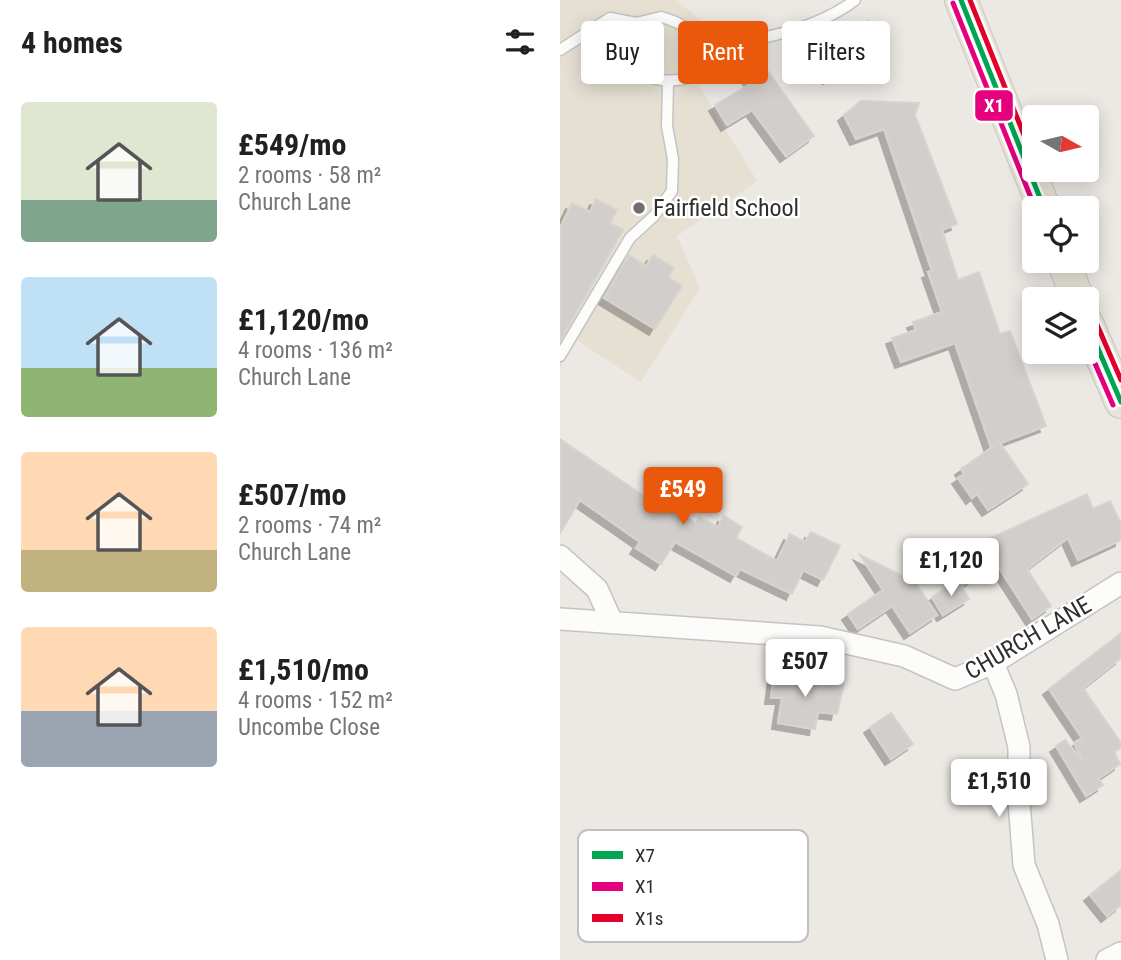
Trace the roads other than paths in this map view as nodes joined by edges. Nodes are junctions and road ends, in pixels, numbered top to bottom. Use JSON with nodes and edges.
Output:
{"nodes":[{"id":1,"x":855,"y":0,"type":"edge"},
{"id":2,"x":961,"y":0,"type":"edge"},
{"id":3,"x":605,"y":21,"type":"edge"},
{"id":4,"x":626,"y":21,"type":"edge"},
{"id":5,"x":644,"y":21,"type":"edge"},
{"id":6,"x":678,"y":22,"type":"edge"},
{"id":7,"x":581,"y":37,"type":"edge"},
{"id":8,"x":768,"y":37,"type":"edge"},
{"id":9,"x":560,"y":50,"type":"edge"},
{"id":10,"x":678,"y":81,"type":"edge"},
{"id":11,"x":664,"y":82,"type":"edge"},
{"id":12,"x":668,"y":83,"type":"junction"},
{"id":13,"x":1039,"y":196,"type":"edge"},
{"id":14,"x":1099,"y":351,"type":"edge"},
{"id":15,"x":560,"y":356,"type":"edge"},
{"id":16,"x":1121,"y":402,"type":"edge"},
{"id":17,"x":560,"y":556,"type":"edge"},
{"id":18,"x":1121,"y":583,"type":"edge"},
{"id":19,"x":560,"y":619,"type":"edge"},
{"id":20,"x":612,"y":622,"type":"junction"},
{"id":21,"x":993,"y":663,"type":"junction"},
{"id":22,"x":1121,"y":953,"type":"edge"},
{"id":23,"x":1057,"y":960,"type":"edge"},
{"id":24,"x":1107,"y":960,"type":"edge"}],
"edges":[{"from":1,"to":8,"type":"lane"},
{"from":2,"to":13,"type":"main road"},
{"from":3,"to":4,"type":"lane"},
{"from":5,"to":6,"type":"lane"},
{"from":7,"to":9,"type":"lane"},
{"from":10,"to":12,"type":"lane"},
{"from":11,"to":12,"type":"lane"},
{"from":12,"to":15,"type":"lane"},
{"from":14,"to":16,"type":"main road"},
{"from":17,"to":20,"type":"street"},
{"from":18,"to":21,"type":"street","name":"CHURCH LANE"},
{"from":19,"to":20,"type":"street","name":"CHURCH LANE"},
{"from":20,"to":21,"type":"street","name":"CHURCH LANE"},
{"from":21,"to":23,"type":"street"},
{"from":22,"to":24,"type":"street"}]}
